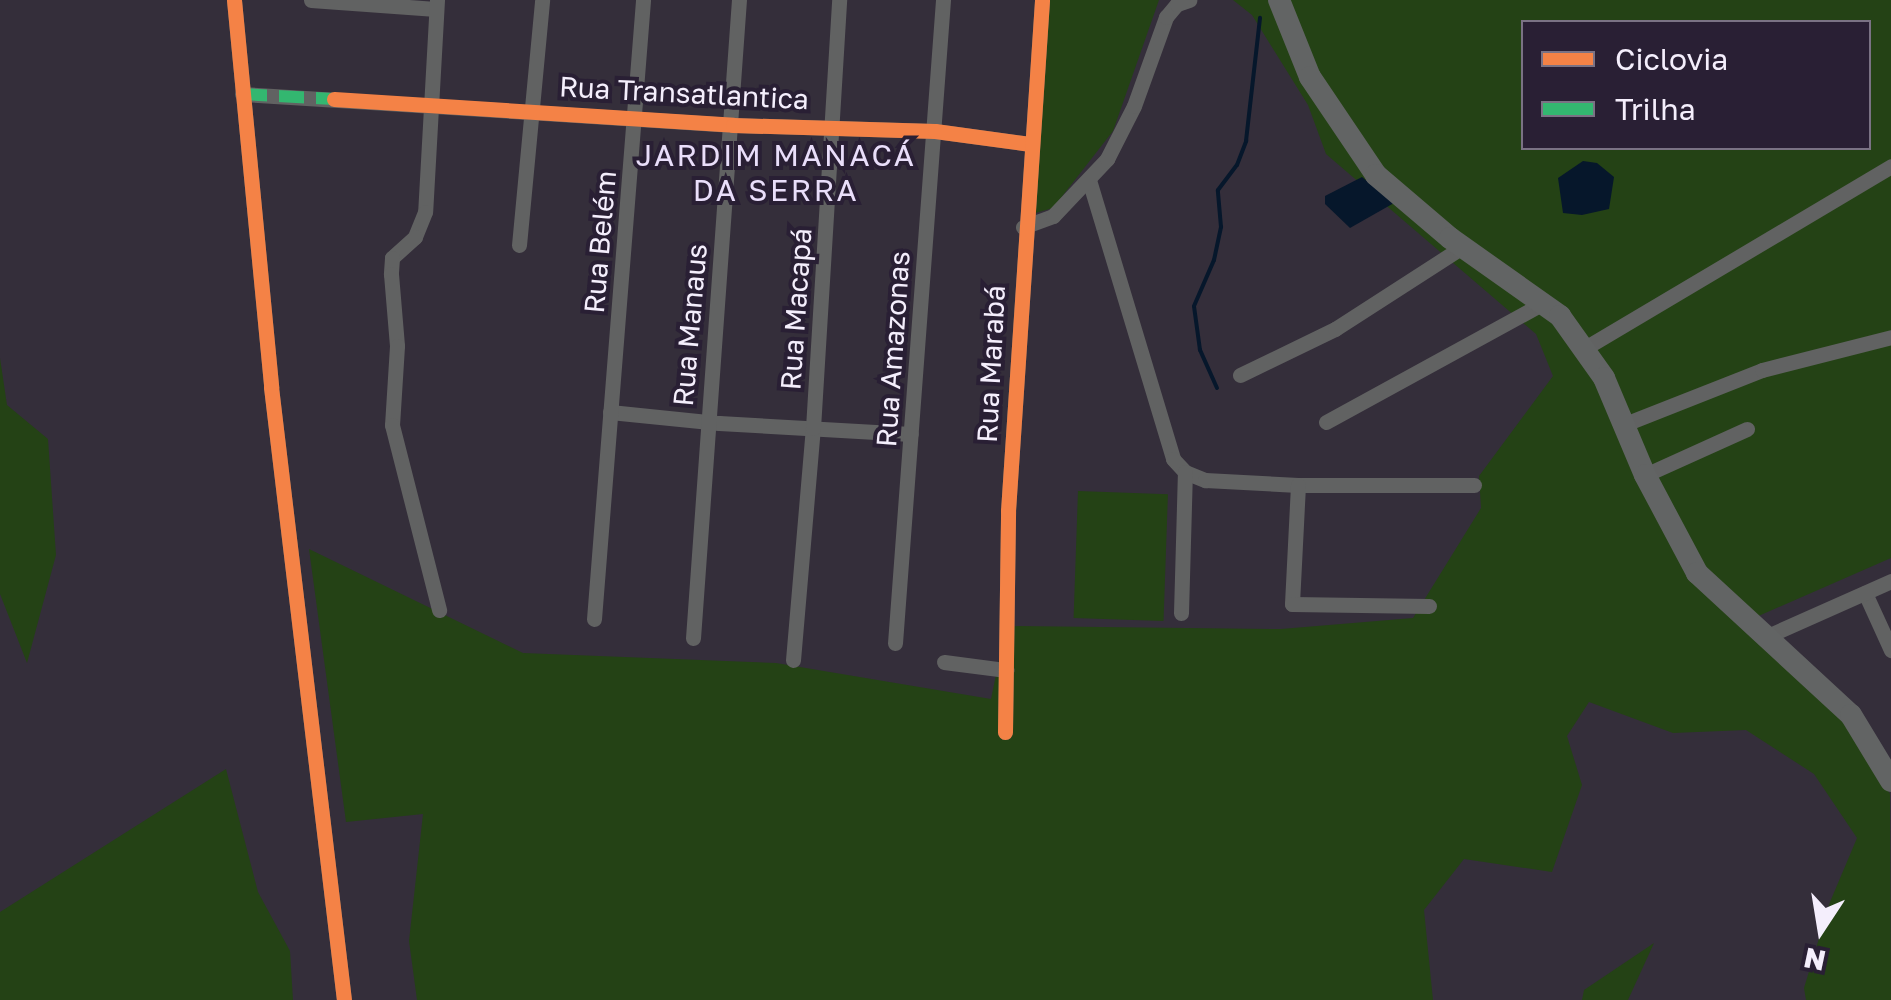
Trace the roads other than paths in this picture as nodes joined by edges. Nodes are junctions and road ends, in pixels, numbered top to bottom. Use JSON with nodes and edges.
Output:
{"nodes":[{"id":1,"x":234,"y":0,"type":"edge"},
{"id":2,"x":311,"y":0,"type":"edge"},
{"id":3,"x":542,"y":0,"type":"edge"},
{"id":4,"x":643,"y":0,"type":"edge"},
{"id":5,"x":738,"y":0,"type":"edge"},
{"id":6,"x":839,"y":0,"type":"edge"},
{"id":7,"x":943,"y":0,"type":"edge"},
{"id":8,"x":1042,"y":0,"type":"edge"},
{"id":9,"x":1189,"y":0,"type":"edge"},
{"id":10,"x":1279,"y":0,"type":"edge"},
{"id":11,"x":436,"y":4,"type":"edge"},
{"id":12,"x":242,"y":94,"type":"junction"},
{"id":13,"x":431,"y":106,"type":"junction"},
{"id":14,"x":530,"y":109,"type":"junction"},
{"id":15,"x":636,"y":115,"type":"junction"},
{"id":16,"x":732,"y":125,"type":"junction"},
{"id":17,"x":833,"y":127,"type":"junction"},
{"id":18,"x":935,"y":132,"type":"junction"},
{"id":19,"x":1030,"y":144,"type":"junction"},
{"id":20,"x":1891,"y":166,"type":"edge"},
{"id":21,"x":1090,"y":180,"type":"junction"},
{"id":22,"x":1024,"y":227,"type":"junction"},
{"id":23,"x":519,"y":246,"type":"dead end"},
{"id":24,"x":1464,"y":246,"type":"junction"},
{"id":25,"x":1545,"y":302,"type":"junction"},
{"id":26,"x":1891,"y":337,"type":"edge"},
{"id":27,"x":1585,"y":348,"type":"junction"},
{"id":28,"x":1240,"y":375,"type":"dead end"},
{"id":29,"x":610,"y":412,"type":"junction"},
{"id":30,"x":708,"y":422,"type":"junction"},
{"id":31,"x":1326,"y":422,"type":"dead end"},
{"id":32,"x":1625,"y":424,"type":"junction"},
{"id":33,"x":814,"y":428,"type":"junction"},
{"id":34,"x":1747,"y":429,"type":"dead end"},
{"id":35,"x":911,"y":434,"type":"junction"},
{"id":36,"x":1185,"y":472,"type":"junction"},
{"id":37,"x":1645,"y":475,"type":"junction"},
{"id":38,"x":1298,"y":485,"type":"junction"},
{"id":39,"x":1474,"y":485,"type":"dead end"},
{"id":40,"x":1891,"y":581,"type":"edge"},
{"id":41,"x":1865,"y":593,"type":"junction"},
{"id":42,"x":1429,"y":606,"type":"dead end"},
{"id":43,"x":439,"y":610,"type":"dead end"},
{"id":44,"x":1181,"y":613,"type":"dead end"},
{"id":45,"x":594,"y":619,"type":"dead end"},
{"id":46,"x":693,"y":638,"type":"dead end"},
{"id":47,"x":1763,"y":638,"type":"junction"},
{"id":48,"x":895,"y":643,"type":"dead end"},
{"id":49,"x":1891,"y":650,"type":"edge"},
{"id":50,"x":793,"y":660,"type":"dead end"},
{"id":51,"x":944,"y":662,"type":"dead end"},
{"id":52,"x":1006,"y":670,"type":"junction"},
{"id":53,"x":1006,"y":732,"type":"dead end"},
{"id":54,"x":1891,"y":781,"type":"edge"},
{"id":55,"x":344,"y":1000,"type":"edge"}],
"edges":[{"from":1,"to":12,"type":"street"},
{"from":2,"to":11,"type":"street"},
{"from":3,"to":14,"type":"street"},
{"from":4,"to":15,"type":"street","name":"Rua Belém"},
{"from":5,"to":16,"type":"street","name":"Rua Manaus"},
{"from":6,"to":17,"type":"street","name":"Rua Macapá"},
{"from":7,"to":18,"type":"street","name":"Rua Amazonas"},
{"from":8,"to":19,"type":"street","name":"Rua Marabá"},
{"from":9,"to":21,"type":"street"},
{"from":10,"to":24,"type":"main road"},
{"from":11,"to":13,"type":"street"},
{"from":12,"to":13,"type":"street","name":"Rua Transatlantica"},
{"from":12,"to":55,"type":"street"},
{"from":13,"to":14,"type":"street","name":"Rua Transatlantica"},
{"from":13,"to":43,"type":"street"},
{"from":14,"to":15,"type":"street","name":"Rua Transatlantica"},
{"from":14,"to":23,"type":"street"},
{"from":15,"to":16,"type":"street","name":"Rua Transatlantica"},
{"from":15,"to":29,"type":"street","name":"Rua Belém"},
{"from":16,"to":17,"type":"street","name":"Rua Transatlantica"},
{"from":16,"to":30,"type":"street","name":"Rua Manaus"},
{"from":17,"to":18,"type":"street","name":"Rua Transatlantica"},
{"from":17,"to":33,"type":"street","name":"Rua Macapá"},
{"from":18,"to":19,"type":"street","name":"Rua Transatlantica"},
{"from":18,"to":35,"type":"street","name":"Rua Amazonas"},
{"from":19,"to":22,"type":"street","name":"Rua Marabá"},
{"from":20,"to":27,"type":"street"},
{"from":21,"to":22,"type":"street"},
{"from":21,"to":36,"type":"street"},
{"from":22,"to":52,"type":"street","name":"Rua Marabá"},
{"from":24,"to":25,"type":"main road"},
{"from":24,"to":28,"type":"street"},
{"from":25,"to":27,"type":"main road"},
{"from":25,"to":31,"type":"street"},
{"from":26,"to":32,"type":"street"},
{"from":27,"to":32,"type":"main road"},
{"from":29,"to":30,"type":"street"},
{"from":29,"to":45,"type":"street","name":"Rua Belém"},
{"from":30,"to":33,"type":"street"},
{"from":30,"to":46,"type":"street","name":"Rua Manaus"},
{"from":32,"to":37,"type":"main road"},
{"from":33,"to":35,"type":"street"},
{"from":33,"to":50,"type":"street","name":"Rua Macapá"},
{"from":34,"to":37,"type":"street"},
{"from":35,"to":48,"type":"street","name":"Rua Amazonas"},
{"from":36,"to":38,"type":"street"},
{"from":36,"to":44,"type":"street"},
{"from":37,"to":47,"type":"main road"},
{"from":38,"to":39,"type":"street"},
{"from":38,"to":42,"type":"street"},
{"from":40,"to":41,"type":"street"},
{"from":41,"to":47,"type":"street"},
{"from":41,"to":49,"type":"street"},
{"from":47,"to":54,"type":"main road"},
{"from":51,"to":52,"type":"street"},
{"from":52,"to":53,"type":"street","name":"Rua Marabá"}]}
